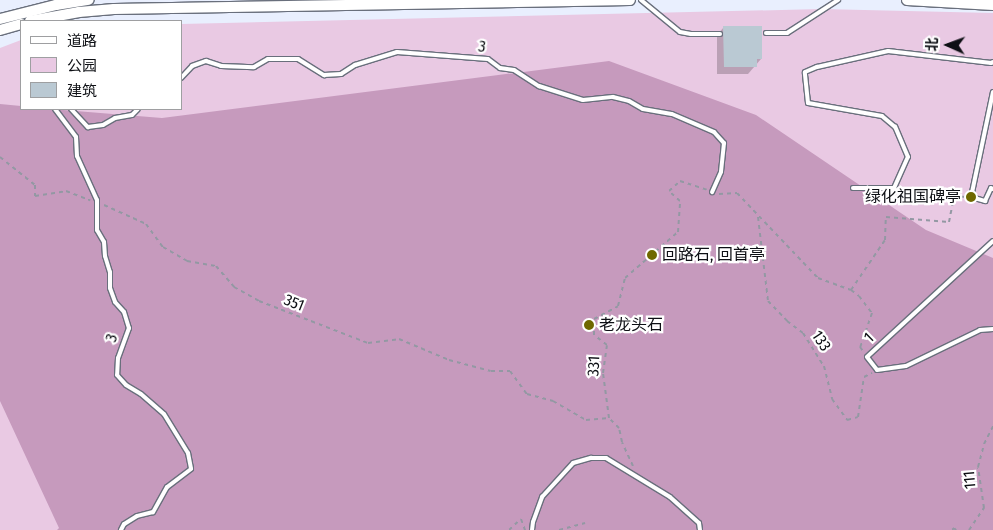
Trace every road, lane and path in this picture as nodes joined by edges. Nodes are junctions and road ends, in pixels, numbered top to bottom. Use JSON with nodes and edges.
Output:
{"nodes":[{"id":1,"x":89,"y":0,"type":"edge"},
{"id":2,"x":630,"y":0,"type":"edge"},
{"id":3,"x":641,"y":0,"type":"edge"},
{"id":4,"x":838,"y":0,"type":"edge"},
{"id":5,"x":907,"y":0,"type":"edge"},
{"id":6,"x":993,"y":5,"type":"edge"},
{"id":7,"x":0,"y":19,"type":"edge"},
{"id":8,"x":35,"y":20,"type":"edge"},
{"id":9,"x":20,"y":24,"type":"edge"},
{"id":10,"x":0,"y":30,"type":"edge"},
{"id":11,"x":766,"y":33,"type":"dead end"},
{"id":12,"x":720,"y":34,"type":"dead end"},
{"id":13,"x":993,"y":62,"type":"edge"},
{"id":14,"x":182,"y":77,"type":"edge"},
{"id":15,"x":993,"y":92,"type":"edge"},
{"id":16,"x":56,"y":110,"type":"edge"},
{"id":17,"x":72,"y":110,"type":"edge"},
{"id":18,"x":137,"y":110,"type":"edge"},
{"id":19,"x":0,"y":157,"type":"edge"},
{"id":20,"x":853,"y":188,"type":"dead end"},
{"id":21,"x":993,"y":189,"type":"edge"},
{"id":22,"x":712,"y":192,"type":"junction"},
{"id":23,"x":971,"y":197,"type":"junction"},
{"id":24,"x":98,"y":203,"type":"junction"},
{"id":25,"x":758,"y":216,"type":"junction"},
{"id":26,"x":993,"y":241,"type":"edge"},
{"id":27,"x":851,"y":290,"type":"junction"},
{"id":28,"x":993,"y":329,"type":"edge"},
{"id":29,"x":868,"y":357,"type":"junction"},
{"id":30,"x":877,"y":370,"type":"junction"},
{"id":31,"x":609,"y":418,"type":"junction"},
{"id":32,"x":993,"y":426,"type":"edge"},
{"id":33,"x":639,"y":478,"type":"junction"},
{"id":34,"x":585,"y":523,"type":"dead end"},
{"id":35,"x":575,"y":526,"type":"junction"},
{"id":36,"x":121,"y":530,"type":"edge"},
{"id":37,"x":509,"y":530,"type":"edge"},
{"id":38,"x":525,"y":530,"type":"edge"},
{"id":39,"x":532,"y":530,"type":"edge"},
{"id":40,"x":559,"y":530,"type":"edge"},
{"id":41,"x":571,"y":530,"type":"edge"},
{"id":42,"x":700,"y":530,"type":"edge"},
{"id":43,"x":952,"y":530,"type":"edge"},
{"id":44,"x":956,"y":530,"type":"edge"},
{"id":45,"x":969,"y":530,"type":"edge"}],
"edges":[{"from":1,"to":7,"type":"main road"},
{"from":2,"to":8,"type":"main road"},
{"from":3,"to":12,"type":"lane"},
{"from":4,"to":11,"type":"lane"},
{"from":5,"to":6,"type":"main road"},
{"from":9,"to":10,"type":"main road"},
{"from":13,"to":20,"type":"lane"},
{"from":14,"to":22,"type":"lane","name":"3","number":"3"},
{"from":15,"to":23,"type":"lane"},
{"from":16,"to":24,"type":"lane","name":"3","number":"3"},
{"from":17,"to":18,"type":"lane"},
{"from":19,"to":24,"type":"path","name":"351"},
{"from":21,"to":23,"type":"lane"},
{"from":22,"to":25,"type":"path"},
{"from":22,"to":31,"type":"path","name":"331"},
{"from":23,"to":27,"type":"path"},
{"from":24,"to":31,"type":"path","name":"351"},
{"from":24,"to":36,"type":"lane","name":"3","number":"3"},
{"from":25,"to":27,"type":"path"},
{"from":25,"to":30,"type":"path","name":"133","number":"133"},
{"from":26,"to":29,"type":"lane","name":"1","number":"1"},
{"from":27,"to":29,"type":"path"},
{"from":28,"to":30,"type":"lane","name":"1","number":"1"},
{"from":29,"to":30,"type":"lane","name":"1","number":"1"},
{"from":31,"to":33,"type":"path","name":"331"},
{"from":32,"to":45,"type":"path","name":"111","number":"111"},
{"from":33,"to":39,"type":"lane"},
{"from":33,"to":42,"type":"lane"},
{"from":34,"to":35,"type":"path"},
{"from":35,"to":40,"type":"path"},
{"from":35,"to":41,"type":"path"},
{"from":37,"to":38,"type":"path"},
{"from":43,"to":44,"type":"path"}]}
